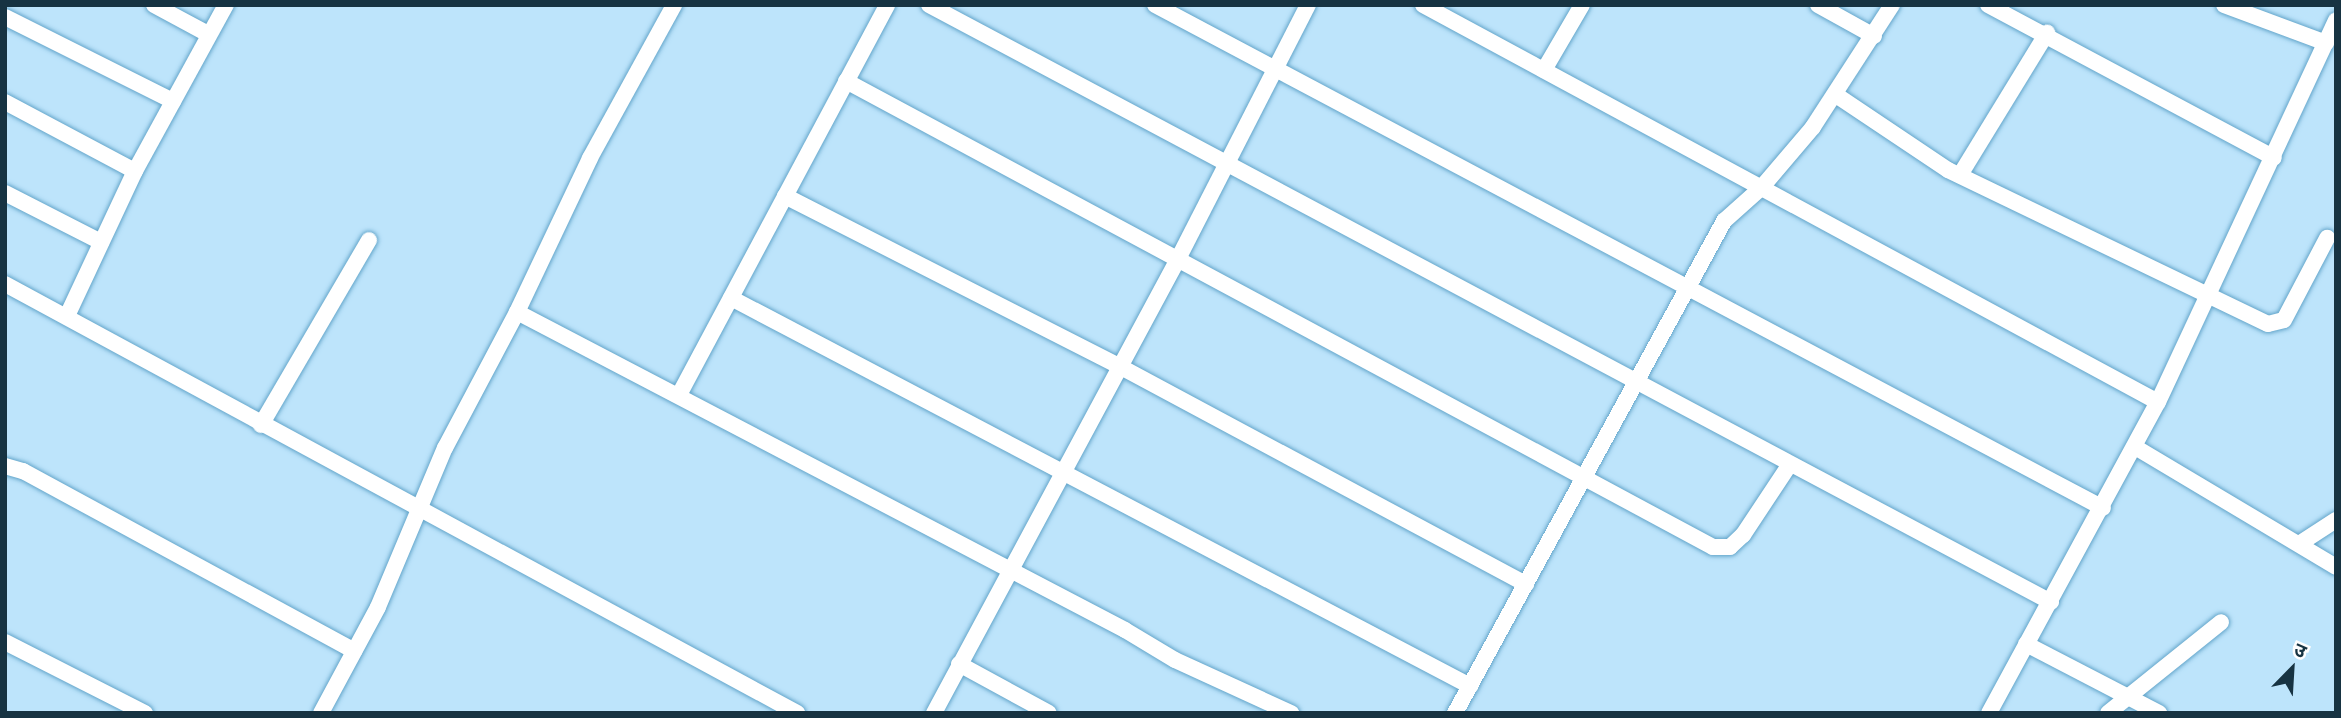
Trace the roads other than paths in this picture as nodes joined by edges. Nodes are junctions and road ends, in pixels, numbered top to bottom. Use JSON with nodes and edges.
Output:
{"nodes":[{"id":1,"x":154,"y":5,"type":"edge"},
{"id":2,"x":226,"y":5,"type":"edge"},
{"id":3,"x":674,"y":5,"type":"edge"},
{"id":4,"x":887,"y":5,"type":"edge"},
{"id":5,"x":929,"y":5,"type":"edge"},
{"id":6,"x":1155,"y":5,"type":"edge"},
{"id":7,"x":1308,"y":5,"type":"edge"},
{"id":8,"x":1423,"y":5,"type":"edge"},
{"id":9,"x":1582,"y":5,"type":"edge"},
{"id":10,"x":1818,"y":5,"type":"edge"},
{"id":11,"x":1892,"y":5,"type":"edge"},
{"id":12,"x":1989,"y":5,"type":"edge"},
{"id":13,"x":2224,"y":5,"type":"edge"},
{"id":14,"x":5,"y":17,"type":"edge"},
{"id":15,"x":2336,"y":21,"type":"edge"},
{"id":16,"x":2047,"y":33,"type":"junction"},
{"id":17,"x":208,"y":34,"type":"junction"},
{"id":18,"x":1874,"y":36,"type":"junction"},
{"id":19,"x":2326,"y":43,"type":"junction"},
{"id":20,"x":1275,"y":67,"type":"junction"},
{"id":21,"x":1544,"y":70,"type":"junction"},
{"id":22,"x":846,"y":81,"type":"junction"},
{"id":23,"x":1841,"y":88,"type":"junction"},
{"id":24,"x":173,"y":101,"type":"junction"},
{"id":25,"x":5,"y":102,"type":"edge"},
{"id":26,"x":2274,"y":158,"type":"junction"},
{"id":27,"x":1226,"y":162,"type":"junction"},
{"id":28,"x":135,"y":171,"type":"junction"},
{"id":29,"x":1960,"y":175,"type":"junction"},
{"id":30,"x":1762,"y":187,"type":"junction"},
{"id":31,"x":5,"y":193,"type":"edge"},
{"id":32,"x":785,"y":196,"type":"junction"},
{"id":33,"x":2327,"y":238,"type":"dead end"},
{"id":34,"x":369,"y":240,"type":"dead end"},
{"id":35,"x":101,"y":242,"type":"junction"},
{"id":36,"x":1178,"y":259,"type":"junction"},
{"id":37,"x":5,"y":284,"type":"edge"},
{"id":38,"x":1688,"y":284,"type":"junction"},
{"id":39,"x":2208,"y":295,"type":"junction"},
{"id":40,"x":731,"y":298,"type":"junction"},
{"id":41,"x":517,"y":312,"type":"junction"},
{"id":42,"x":67,"y":316,"type":"junction"},
{"id":43,"x":1119,"y":366,"type":"junction"},
{"id":44,"x":1635,"y":381,"type":"junction"},
{"id":45,"x":679,"y":395,"type":"junction"},
{"id":46,"x":2158,"y":402,"type":"junction"},
{"id":47,"x":261,"y":425,"type":"junction"},
{"id":48,"x":2135,"y":447,"type":"junction"},
{"id":49,"x":1790,"y":464,"type":"junction"},
{"id":50,"x":5,"y":466,"type":"edge"},
{"id":51,"x":1063,"y":469,"type":"junction"},
{"id":52,"x":1582,"y":479,"type":"junction"},
{"id":53,"x":2102,"y":508,"type":"junction"},
{"id":54,"x":420,"y":512,"type":"junction"},
{"id":55,"x":2336,"y":520,"type":"edge"},
{"id":56,"x":2299,"y":544,"type":"junction"},
{"id":57,"x":2336,"y":567,"type":"edge"},
{"id":58,"x":1007,"y":571,"type":"junction"},
{"id":59,"x":1526,"y":584,"type":"junction"},
{"id":60,"x":2051,"y":603,"type":"junction"},
{"id":61,"x":2221,"y":622,"type":"dead end"},
{"id":62,"x":5,"y":642,"type":"edge"},
{"id":63,"x":2026,"y":644,"type":"junction"},
{"id":64,"x":354,"y":651,"type":"junction"},
{"id":65,"x":959,"y":664,"type":"junction"},
{"id":66,"x":1470,"y":686,"type":"junction"},
{"id":67,"x":2130,"y":696,"type":"junction"},
{"id":68,"x":145,"y":713,"type":"edge"},
{"id":69,"x":321,"y":713,"type":"edge"},
{"id":70,"x":797,"y":713,"type":"edge"},
{"id":71,"x":934,"y":713,"type":"edge"},
{"id":72,"x":1049,"y":713,"type":"edge"},
{"id":73,"x":1291,"y":713,"type":"edge"},
{"id":74,"x":1455,"y":713,"type":"edge"},
{"id":75,"x":1989,"y":713,"type":"edge"},
{"id":76,"x":2108,"y":713,"type":"edge"},
{"id":77,"x":2159,"y":713,"type":"edge"}],
"edges":[{"from":1,"to":17,"type":"street"},
{"from":2,"to":17,"type":"street"},
{"from":3,"to":41,"type":"street"},
{"from":4,"to":22,"type":"street"},
{"from":5,"to":27,"type":"street"},
{"from":6,"to":20,"type":"street"},
{"from":7,"to":20,"type":"street"},
{"from":8,"to":21,"type":"street"},
{"from":9,"to":21,"type":"street"},
{"from":10,"to":18,"type":"street"},
{"from":11,"to":18,"type":"street"},
{"from":12,"to":16,"type":"street"},
{"from":13,"to":19,"type":"street"},
{"from":14,"to":24,"type":"street"},
{"from":15,"to":19,"type":"street"},
{"from":16,"to":26,"type":"street"},
{"from":16,"to":29,"type":"street"},
{"from":17,"to":24,"type":"street"},
{"from":18,"to":23,"type":"street"},
{"from":19,"to":26,"type":"street"},
{"from":20,"to":27,"type":"street"},
{"from":20,"to":38,"type":"street"},
{"from":21,"to":30,"type":"street"},
{"from":22,"to":32,"type":"street"},
{"from":22,"to":36,"type":"street"},
{"from":23,"to":29,"type":"street"},
{"from":23,"to":30,"type":"street"},
{"from":24,"to":28,"type":"street"},
{"from":25,"to":28,"type":"street"},
{"from":26,"to":39,"type":"street"},
{"from":27,"to":36,"type":"street"},
{"from":27,"to":44,"type":"street"},
{"from":28,"to":35,"type":"street"},
{"from":29,"to":39,"type":"street"},
{"from":30,"to":38,"type":"street"},
{"from":30,"to":46,"type":"street"},
{"from":31,"to":35,"type":"street"},
{"from":32,"to":40,"type":"street"},
{"from":32,"to":43,"type":"street"},
{"from":33,"to":39,"type":"street"},
{"from":34,"to":47,"type":"street"},
{"from":35,"to":42,"type":"street"},
{"from":36,"to":43,"type":"street"},
{"from":36,"to":52,"type":"street"},
{"from":37,"to":42,"type":"street"},
{"from":38,"to":44,"type":"street"},
{"from":38,"to":53,"type":"street"},
{"from":39,"to":46,"type":"street"},
{"from":40,"to":45,"type":"street"},
{"from":40,"to":51,"type":"street"},
{"from":41,"to":45,"type":"street"},
{"from":41,"to":54,"type":"street"},
{"from":42,"to":47,"type":"street"},
{"from":43,"to":51,"type":"street"},
{"from":43,"to":59,"type":"street"},
{"from":44,"to":49,"type":"street"},
{"from":44,"to":52,"type":"street"},
{"from":45,"to":58,"type":"street"},
{"from":46,"to":48,"type":"street"},
{"from":47,"to":54,"type":"street"},
{"from":48,"to":53,"type":"street"},
{"from":48,"to":56,"type":"street"},
{"from":49,"to":52,"type":"street"},
{"from":49,"to":60,"type":"street"},
{"from":50,"to":64,"type":"street"},
{"from":51,"to":58,"type":"street"},
{"from":51,"to":66,"type":"street"},
{"from":52,"to":59,"type":"street"},
{"from":53,"to":60,"type":"street"},
{"from":54,"to":64,"type":"street"},
{"from":54,"to":70,"type":"street"},
{"from":55,"to":56,"type":"street"},
{"from":56,"to":57,"type":"street"},
{"from":58,"to":65,"type":"street"},
{"from":58,"to":73,"type":"street"},
{"from":59,"to":66,"type":"street"},
{"from":60,"to":63,"type":"street"},
{"from":61,"to":67,"type":"street"},
{"from":62,"to":68,"type":"street"},
{"from":63,"to":67,"type":"street"},
{"from":63,"to":75,"type":"street"},
{"from":64,"to":69,"type":"street"},
{"from":65,"to":71,"type":"street"},
{"from":65,"to":72,"type":"street"},
{"from":66,"to":74,"type":"street"},
{"from":67,"to":76,"type":"street"},
{"from":67,"to":77,"type":"street"}]}
